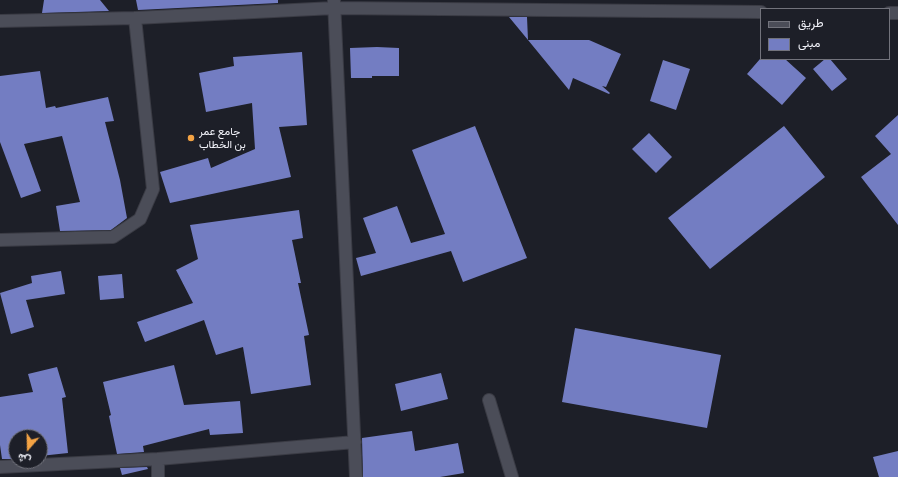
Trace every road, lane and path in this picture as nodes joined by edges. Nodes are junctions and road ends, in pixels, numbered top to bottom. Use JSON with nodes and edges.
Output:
{"nodes":[{"id":1,"x":334,"y":4,"type":"edge"},
{"id":2,"x":760,"y":12,"type":"edge"},
{"id":3,"x":135,"y":18,"type":"junction"},
{"id":4,"x":0,"y":21,"type":"edge"},
{"id":5,"x":0,"y":240,"type":"edge"},
{"id":6,"x":489,"y":400,"type":"dead end"},
{"id":7,"x":355,"y":442,"type":"junction"},
{"id":8,"x":158,"y":459,"type":"junction"},
{"id":9,"x":0,"y":467,"type":"edge"},
{"id":10,"x":158,"y":477,"type":"edge"},
{"id":11,"x":356,"y":477,"type":"edge"},
{"id":12,"x":512,"y":477,"type":"edge"}],
"edges":[{"from":1,"to":2,"type":"street"},
{"from":1,"to":3,"type":"street"},
{"from":1,"to":7,"type":"street"},
{"from":3,"to":4,"type":"street"},
{"from":3,"to":5,"type":"street"},
{"from":6,"to":12,"type":"street"},
{"from":7,"to":8,"type":"street"},
{"from":7,"to":11,"type":"street"},
{"from":8,"to":9,"type":"street"},
{"from":8,"to":10,"type":"street"}]}
